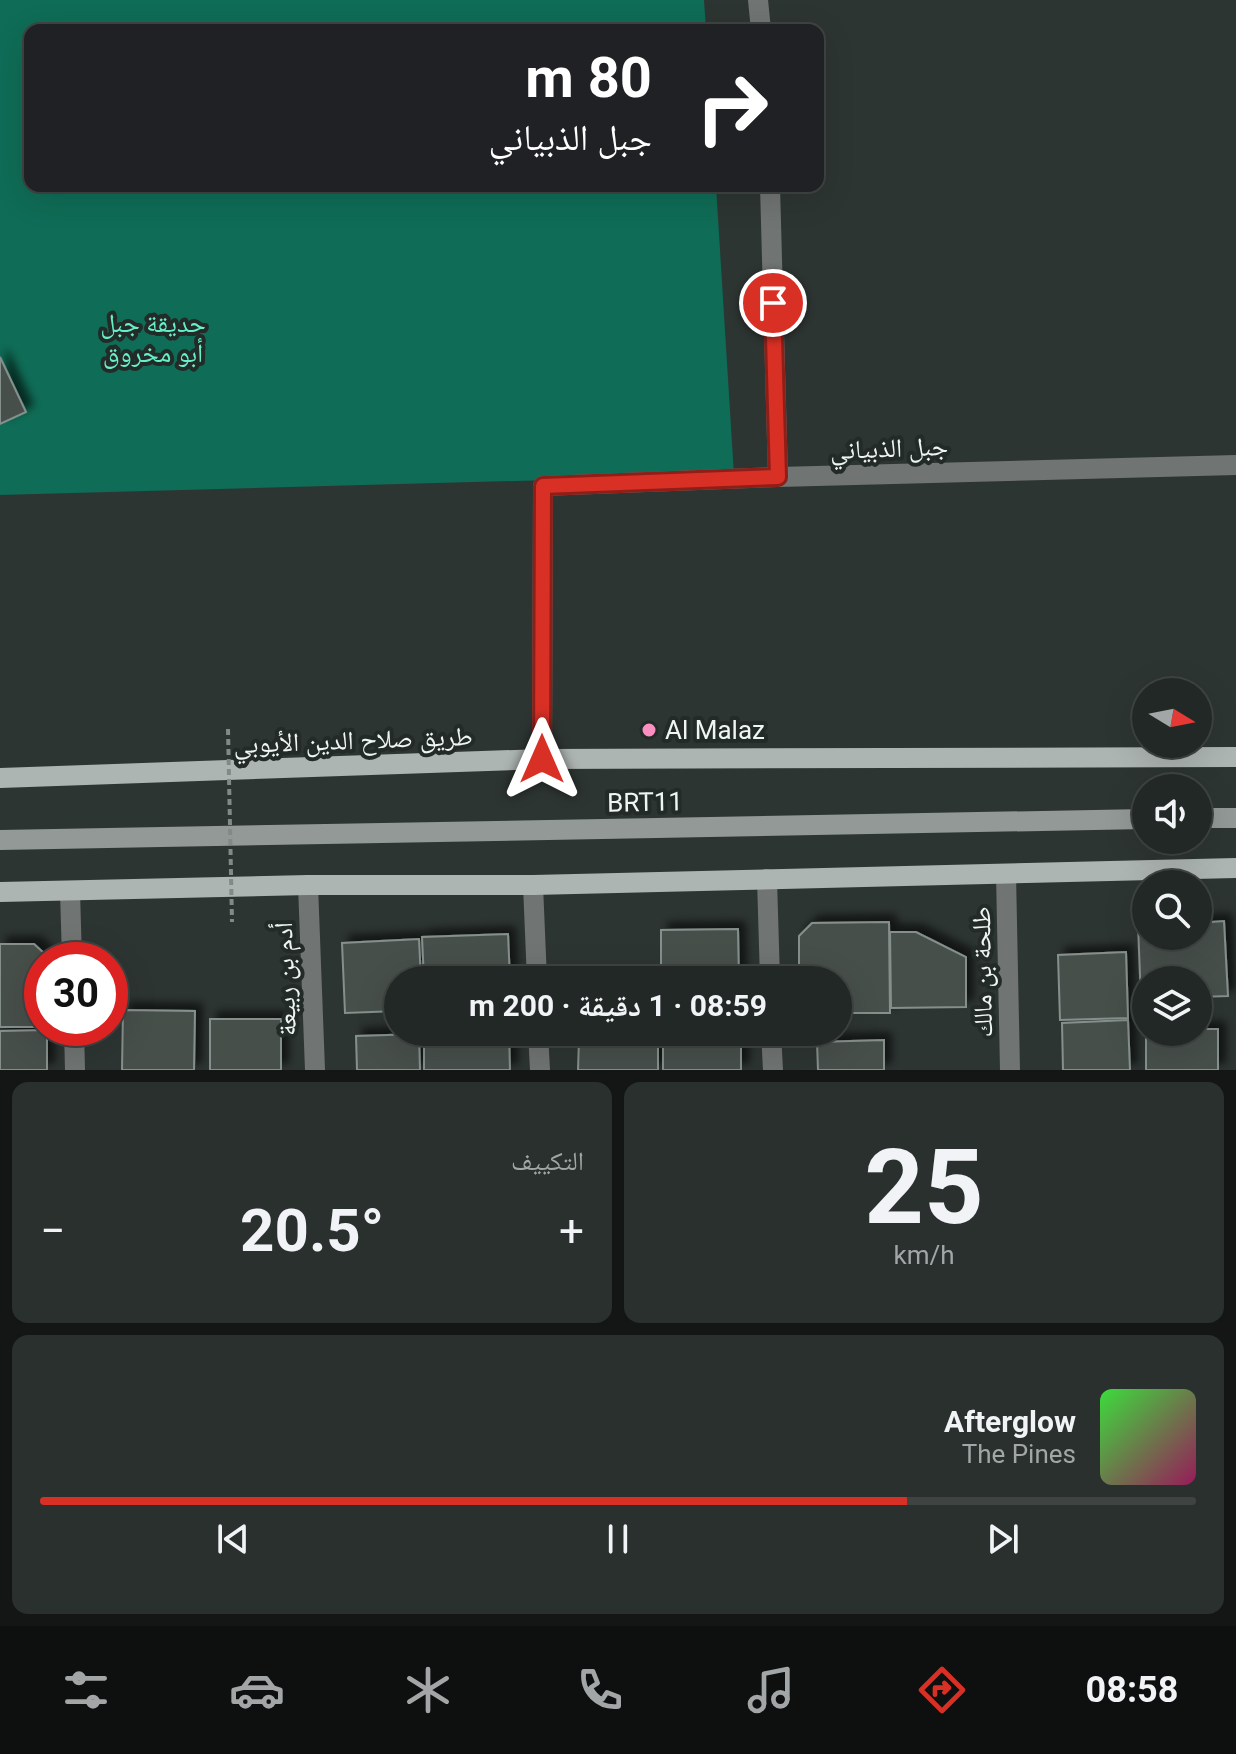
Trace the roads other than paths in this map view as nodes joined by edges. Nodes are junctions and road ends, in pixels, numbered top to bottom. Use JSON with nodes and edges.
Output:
{"nodes":[{"id":1,"x":758,"y":0,"type":"edge"},
{"id":2,"x":760,"y":24,"type":"edge"},
{"id":3,"x":770,"y":192,"type":"edge"},
{"id":4,"x":1236,"y":465,"type":"edge"},
{"id":5,"x":778,"y":477,"type":"junction"},
{"id":6,"x":1236,"y":757,"type":"edge"},
{"id":7,"x":542,"y":759,"type":"junction"},
{"id":8,"x":0,"y":778,"type":"edge"},
{"id":9,"x":1212,"y":818,"type":"edge"},
{"id":10,"x":1236,"y":818,"type":"edge"},
{"id":11,"x":1132,"y":819,"type":"edge"},
{"id":12,"x":0,"y":840,"type":"edge"},
{"id":13,"x":1236,"y":868,"type":"edge"},
{"id":14,"x":1006,"y":874,"type":"junction"},
{"id":15,"x":767,"y":879,"type":"junction"},
{"id":16,"x":308,"y":885,"type":"junction"},
{"id":17,"x":533,"y":885,"type":"junction"},
{"id":18,"x":70,"y":891,"type":"junction"},
{"id":19,"x":0,"y":892,"type":"edge"},
{"id":20,"x":71,"y":942,"type":"edge"},
{"id":21,"x":536,"y":966,"type":"edge"},
{"id":22,"x":770,"y":966,"type":"edge"},
{"id":23,"x":74,"y":1046,"type":"edge"},
{"id":24,"x":539,"y":1046,"type":"edge"},
{"id":25,"x":772,"y":1046,"type":"edge"},
{"id":26,"x":75,"y":1070,"type":"edge"},
{"id":27,"x":315,"y":1070,"type":"edge"},
{"id":28,"x":540,"y":1070,"type":"edge"},
{"id":29,"x":773,"y":1070,"type":"edge"},
{"id":30,"x":1010,"y":1070,"type":"edge"}],
"edges":[{"from":1,"to":2,"type":"street"},
{"from":3,"to":5,"type":"street"},
{"from":4,"to":5,"type":"street","name":"جبل الذبياني"},
{"from":5,"to":7,"type":"street","name":"جبل الذبياني"},
{"from":6,"to":7,"type":"main road","name":"طريق صلاح الدين الأيوبي"},
{"from":7,"to":8,"type":"main road","name":"طريق صلاح الدين الأيوبي"},
{"from":9,"to":10,"type":"main road"},
{"from":11,"to":12,"type":"main road","name":"BRT11"},
{"from":13,"to":14,"type":"main road"},
{"from":14,"to":15,"type":"main road"},
{"from":14,"to":30,"type":"street","name":"طلحة بن مالك"},
{"from":15,"to":17,"type":"main road"},
{"from":15,"to":22,"type":"street"},
{"from":16,"to":17,"type":"main road"},
{"from":16,"to":18,"type":"main road"},
{"from":16,"to":27,"type":"street","name":"أدم بن ربيعة"},
{"from":17,"to":21,"type":"street"},
{"from":18,"to":19,"type":"main road"},
{"from":18,"to":20,"type":"street"},
{"from":23,"to":26,"type":"street"},
{"from":24,"to":28,"type":"street"},
{"from":25,"to":29,"type":"street"}]}
